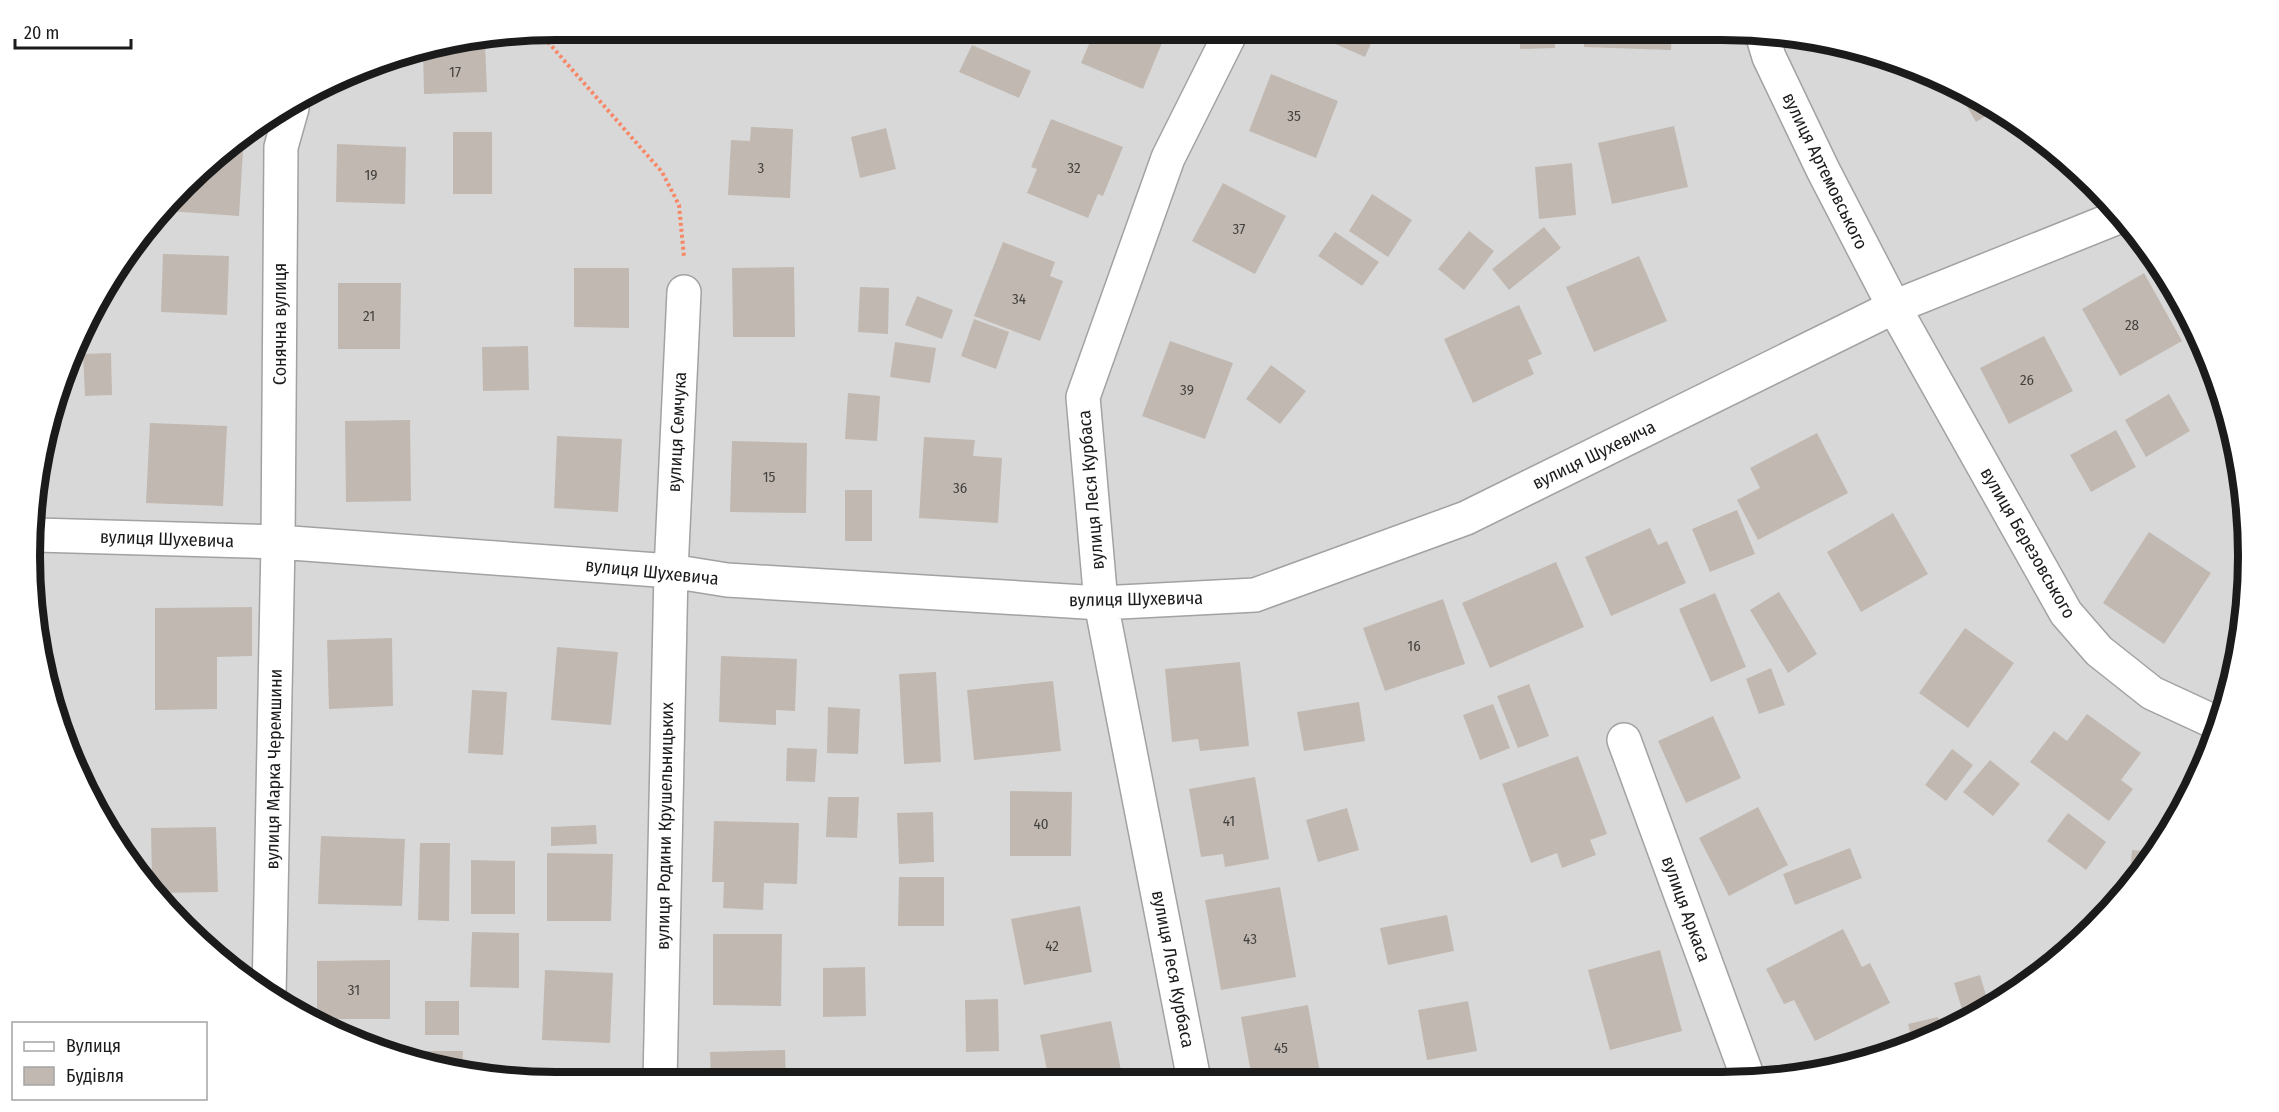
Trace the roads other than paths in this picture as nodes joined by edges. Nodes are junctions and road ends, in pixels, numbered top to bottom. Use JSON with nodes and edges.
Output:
{"nodes":[{"id":1,"x":1227,"y":40,"type":"edge"},
{"id":2,"x":1765,"y":43,"type":"edge"},
{"id":3,"x":290,"y":115,"type":"edge"},
{"id":4,"x":2113,"y":219,"type":"edge"},
{"id":5,"x":684,"y":292,"type":"road end"},
{"id":6,"x":1894,"y":307,"type":"junction"},
{"id":7,"x":41,"y":535,"type":"edge"},
{"id":8,"x":278,"y":542,"type":"junction"},
{"id":9,"x":670,"y":571,"type":"junction"},
{"id":10,"x":1101,"y":603,"type":"junction"},
{"id":11,"x":2211,"y":721,"type":"edge"},
{"id":12,"x":1624,"y":740,"type":"dead end"},
{"id":13,"x":269,"y":984,"type":"edge"},
{"id":14,"x":1745,"y":1071,"type":"edge"},
{"id":15,"x":660,"y":1072,"type":"edge"},
{"id":16,"x":1192,"y":1072,"type":"edge"}],
"edges":[{"from":1,"to":10,"type":"street","name":"вулиця Леся Курбаса"},
{"from":2,"to":6,"type":"street","name":"вулиця Артемовського"},
{"from":3,"to":8,"type":"street","name":"Сонячна вулиця"},
{"from":4,"to":6,"type":"street","name":"вулиця Шухевича"},
{"from":5,"to":9,"type":"street","name":"вулиця Семчука"},
{"from":6,"to":10,"type":"street","name":"вулиця Шухевича"},
{"from":6,"to":11,"type":"street","name":"вулиця Березовського"},
{"from":7,"to":8,"type":"street","name":"вулиця Шухевича"},
{"from":8,"to":9,"type":"street","name":"вулиця Шухевича"},
{"from":8,"to":13,"type":"street","name":"вулиця Марка Черемшини"},
{"from":9,"to":10,"type":"street","name":"вулиця Шухевича"},
{"from":9,"to":15,"type":"street","name":"вулиця Родини Крушельницьких"},
{"from":10,"to":16,"type":"street","name":"вулиця Леся Курбаса"},
{"from":12,"to":14,"type":"street","name":"вулиця Аркаса"}]}
